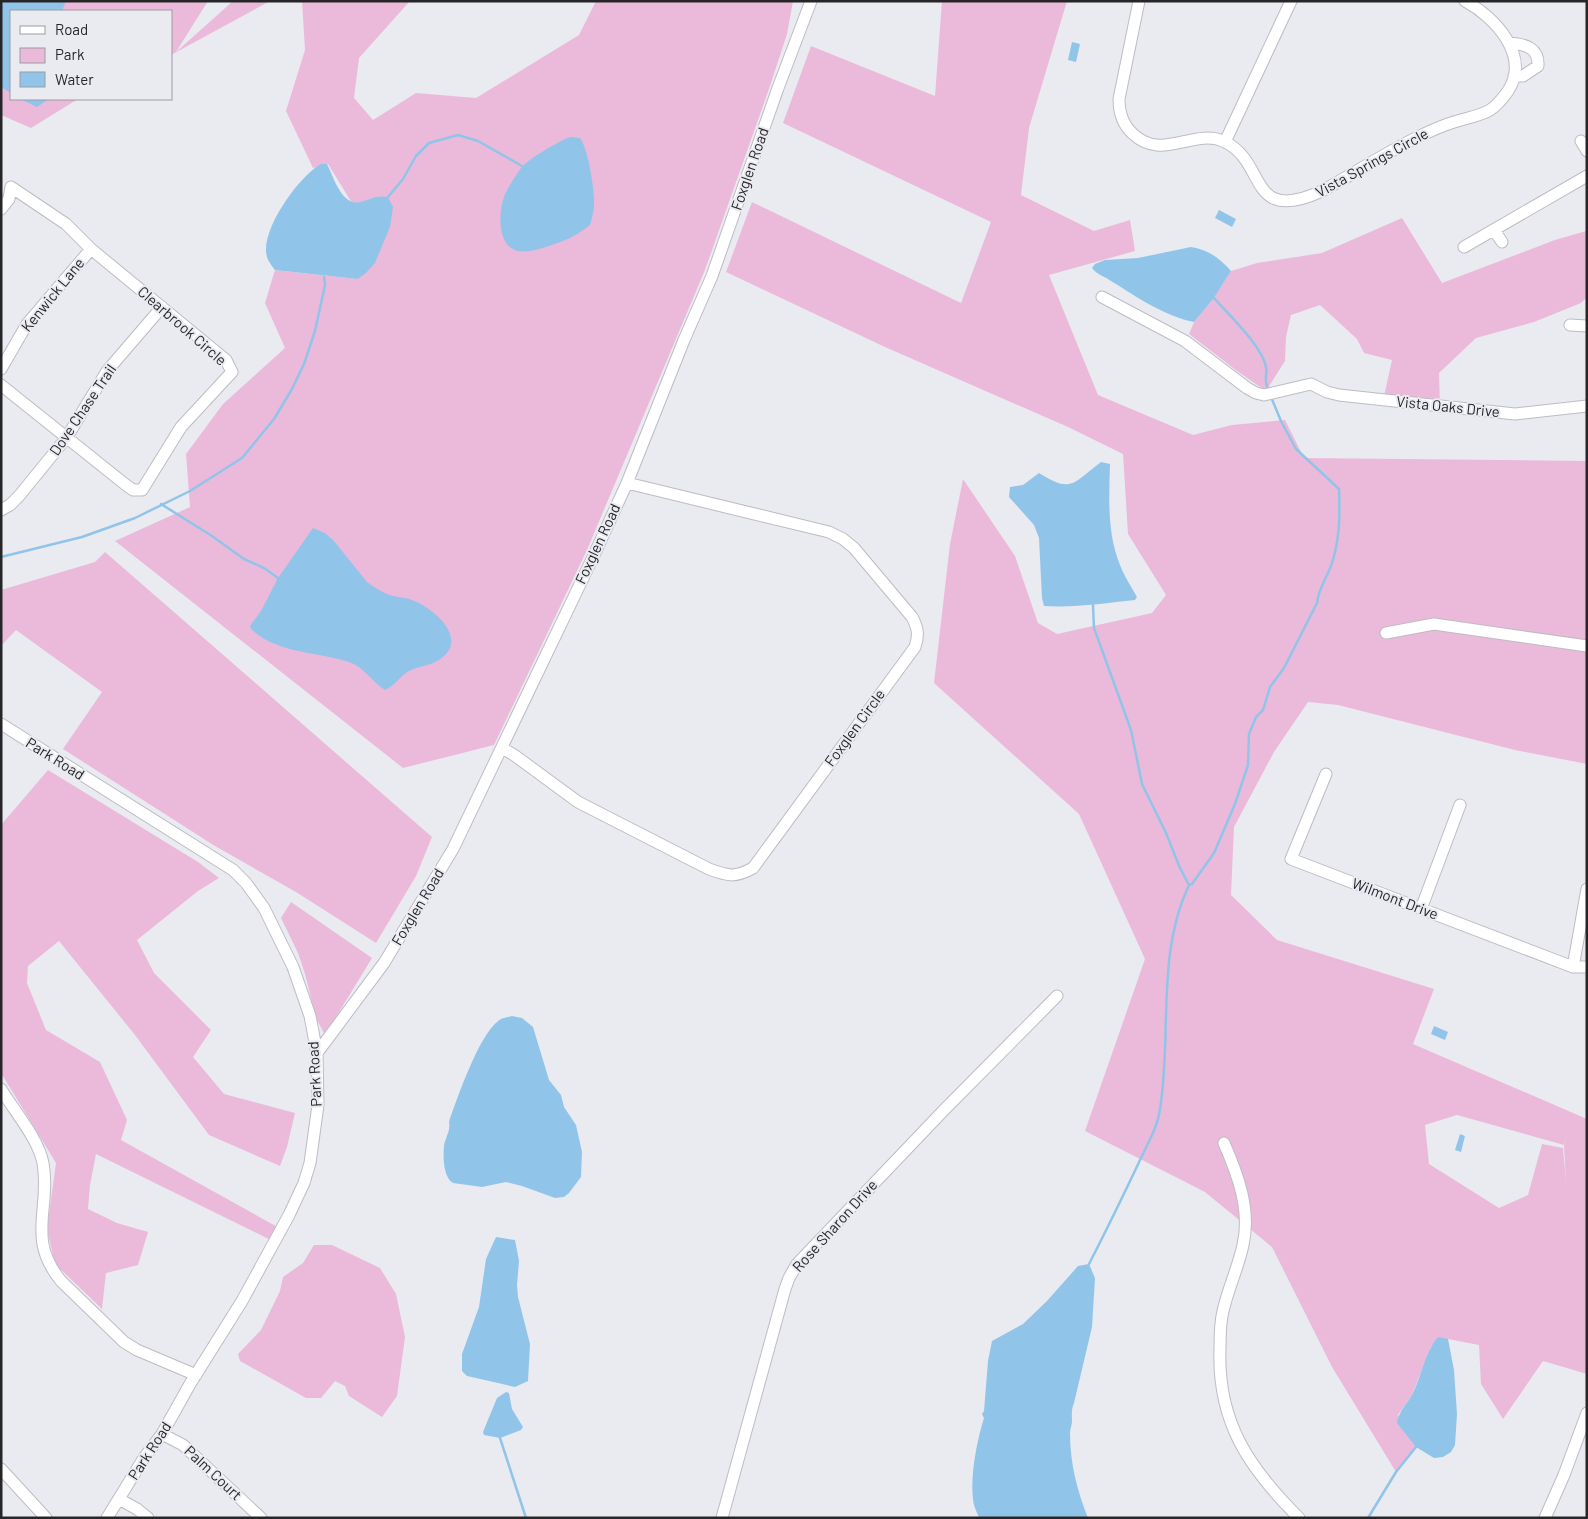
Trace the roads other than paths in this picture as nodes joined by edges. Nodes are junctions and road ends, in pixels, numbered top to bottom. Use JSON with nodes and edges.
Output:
{"nodes":[{"id":1,"x":811,"y":1,"type":"edge"},
{"id":2,"x":1139,"y":1,"type":"edge"},
{"id":3,"x":1291,"y":1,"type":"edge"},
{"id":4,"x":1466,"y":1,"type":"edge"},
{"id":5,"x":1509,"y":43,"type":"junction"},
{"id":6,"x":1514,"y":76,"type":"junction"},
{"id":7,"x":1225,"y":142,"type":"junction"},
{"id":8,"x":1587,"y":176,"type":"edge"},
{"id":9,"x":1,"y":209,"type":"edge"},
{"id":10,"x":1494,"y":230,"type":"junction"},
{"id":11,"x":1502,"y":242,"type":"dead end"},
{"id":12,"x":1464,"y":247,"type":"dead end"},
{"id":13,"x":91,"y":249,"type":"junction"},
{"id":14,"x":1102,"y":297,"type":"dead end"},
{"id":15,"x":162,"y":307,"type":"junction"},
{"id":16,"x":1570,"y":325,"type":"dead end"},
{"id":17,"x":1587,"y":326,"type":"edge"},
{"id":18,"x":1,"y":369,"type":"edge"},
{"id":19,"x":1,"y":385,"type":"edge"},
{"id":20,"x":1587,"y":406,"type":"edge"},
{"id":21,"x":67,"y":437,"type":"junction"},
{"id":22,"x":627,"y":483,"type":"junction"},
{"id":23,"x":1,"y":510,"type":"edge"},
{"id":24,"x":1386,"y":633,"type":"dead end"},
{"id":25,"x":1587,"y":646,"type":"edge"},
{"id":26,"x":1,"y":724,"type":"edge"},
{"id":27,"x":502,"y":748,"type":"junction"},
{"id":28,"x":1326,"y":774,"type":"dead end"},
{"id":29,"x":1460,"y":805,"type":"dead end"},
{"id":30,"x":1587,"y":889,"type":"edge"},
{"id":31,"x":1420,"y":909,"type":"junction"},
{"id":32,"x":1573,"y":967,"type":"junction"},
{"id":33,"x":1587,"y":967,"type":"edge"},
{"id":34,"x":1057,"y":996,"type":"dead end"},
{"id":35,"x":317,"y":1053,"type":"junction"},
{"id":36,"x":1,"y":1089,"type":"edge"},
{"id":37,"x":1224,"y":1143,"type":"dead end"},
{"id":38,"x":196,"y":1375,"type":"junction"},
{"id":39,"x":1587,"y":1413,"type":"edge"},
{"id":40,"x":162,"y":1434,"type":"junction"},
{"id":41,"x":1,"y":1469,"type":"edge"},
{"id":42,"x":119,"y":1499,"type":"junction"},
{"id":43,"x":46,"y":1518,"type":"edge"},
{"id":44,"x":107,"y":1518,"type":"edge"},
{"id":45,"x":148,"y":1518,"type":"edge"},
{"id":46,"x":261,"y":1518,"type":"edge"},
{"id":47,"x":722,"y":1518,"type":"edge"},
{"id":48,"x":1299,"y":1518,"type":"edge"},
{"id":49,"x":1545,"y":1518,"type":"edge"}],
"edges":[{"from":1,"to":22,"type":"street","name":"Foxglen Road"},
{"from":2,"to":7,"type":"street"},
{"from":3,"to":7,"type":"street"},
{"from":4,"to":5,"type":"street","name":"Vista Springs Circle"},
{"from":5,"to":6,"type":"street","name":"Vista Springs Circle"},
{"from":5,"to":6,"type":"street"},
{"from":6,"to":7,"type":"street","name":"Vista Springs Circle"},
{"from":8,"to":10,"type":"street"},
{"from":9,"to":13,"type":"street","name":"Clearbrook Circle"},
{"from":10,"to":11,"type":"street"},
{"from":10,"to":12,"type":"street"},
{"from":13,"to":15,"type":"street","name":"Clearbrook Circle"},
{"from":13,"to":18,"type":"street","name":"Kenwick Lane"},
{"from":14,"to":20,"type":"street","name":"Vista Oaks Drive"},
{"from":15,"to":21,"type":"street","name":"Dove Chase Trail"},
{"from":15,"to":21,"type":"street","name":"Clearbrook Circle"},
{"from":16,"to":17,"type":"street"},
{"from":19,"to":21,"type":"street","name":"Clearbrook Circle"},
{"from":21,"to":23,"type":"street","name":"Dove Chase Trail"},
{"from":22,"to":27,"type":"street","name":"Foxglen Road"},
{"from":22,"to":27,"type":"street","name":"Foxglen Circle"},
{"from":24,"to":25,"type":"street"},
{"from":26,"to":35,"type":"street","name":"Park Road"},
{"from":27,"to":35,"type":"street","name":"Foxglen Road"},
{"from":28,"to":31,"type":"street","name":"Wilmont Drive"},
{"from":29,"to":31,"type":"street"},
{"from":30,"to":32,"type":"street"},
{"from":31,"to":32,"type":"street","name":"Wilmont Drive"},
{"from":32,"to":33,"type":"street","name":"Wilmont Drive"},
{"from":34,"to":47,"type":"street","name":"Rose Sharon Drive"},
{"from":35,"to":38,"type":"street","name":"Park Road"},
{"from":36,"to":38,"type":"street"},
{"from":37,"to":48,"type":"street"},
{"from":38,"to":40,"type":"street","name":"Park Road"},
{"from":39,"to":49,"type":"street"},
{"from":40,"to":42,"type":"street","name":"Park Road"},
{"from":40,"to":46,"type":"street","name":"Palm Court"},
{"from":41,"to":43,"type":"street"},
{"from":42,"to":44,"type":"street","name":"Park Road"},
{"from":42,"to":45,"type":"street"}]}
